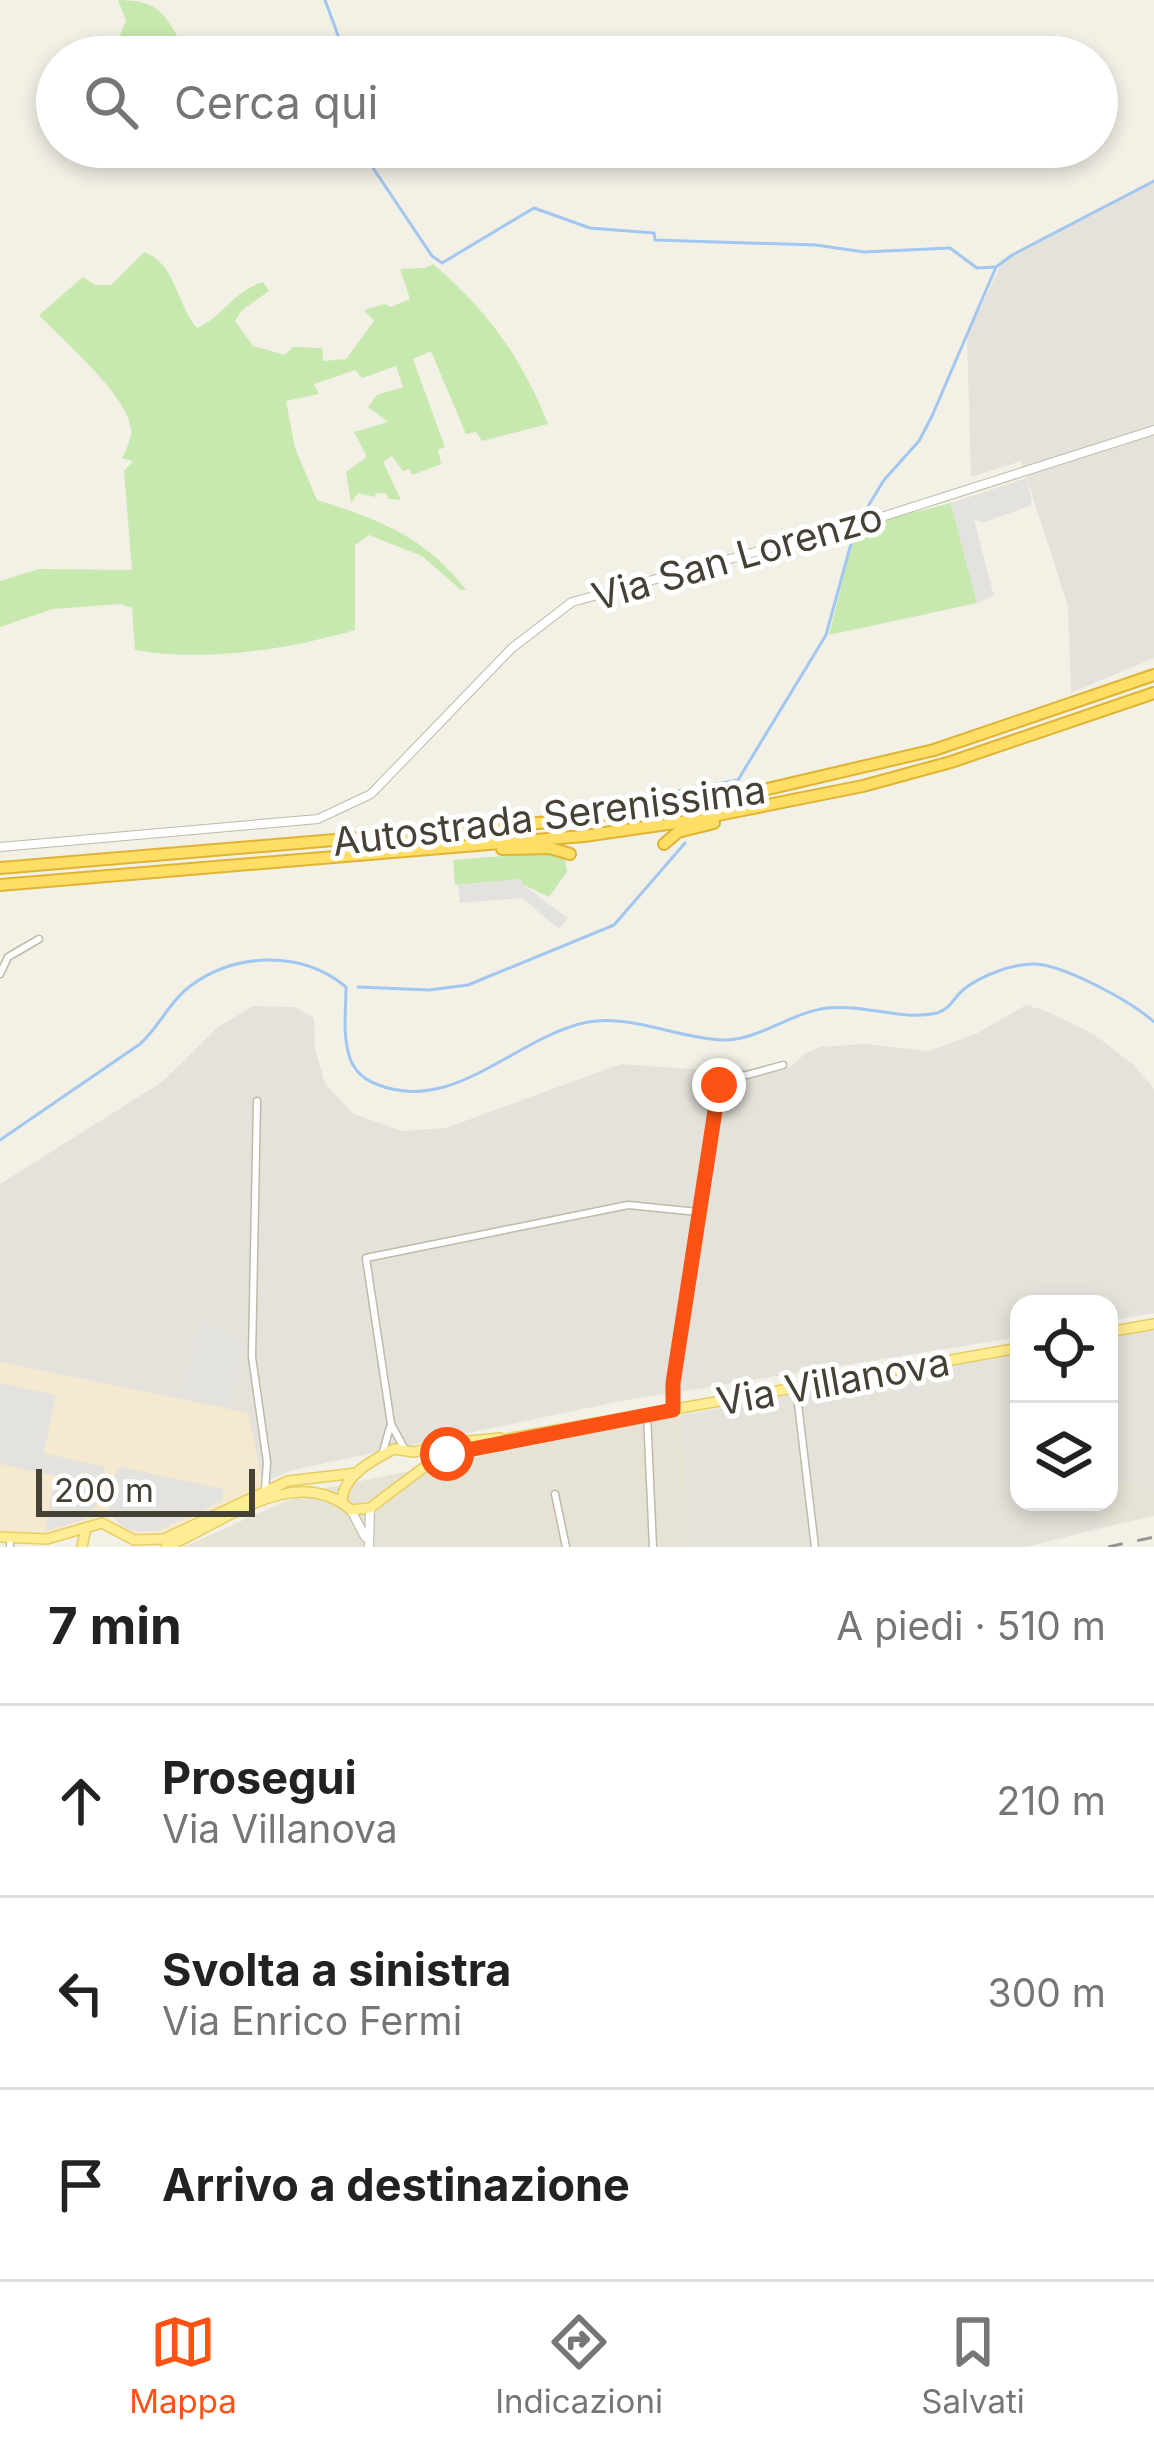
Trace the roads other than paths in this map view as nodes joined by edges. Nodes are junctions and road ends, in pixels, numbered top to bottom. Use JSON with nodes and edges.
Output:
{"nodes":[{"id":1,"x":1154,"y":430,"type":"edge"},
{"id":2,"x":1154,"y":675,"type":"edge"},
{"id":3,"x":1154,"y":693,"type":"edge"},
{"id":4,"x":739,"y":812,"type":"junction"},
{"id":5,"x":664,"y":844,"type":"dead end"},
{"id":6,"x":469,"y":846,"type":"junction"},
{"id":7,"x":0,"y":847,"type":"edge"},
{"id":8,"x":570,"y":854,"type":"dead end"},
{"id":9,"x":0,"y":868,"type":"edge"},
{"id":10,"x":0,"y":885,"type":"edge"},
{"id":11,"x":40,"y":939,"type":"dead end"},
{"id":12,"x":0,"y":950,"type":"edge"},
{"id":13,"x":8,"y":957,"type":"junction"},
{"id":14,"x":0,"y":974,"type":"edge"},
{"id":15,"x":783,"y":1065,"type":"dead end"},
{"id":16,"x":257,"y":1101,"type":"dead end"},
{"id":17,"x":698,"y":1212,"type":"junction"},
{"id":18,"x":1154,"y":1324,"type":"edge"},
{"id":19,"x":1118,"y":1330,"type":"edge"},
{"id":20,"x":1010,"y":1350,"type":"edge"},
{"id":21,"x":796,"y":1387,"type":"junction"},
{"id":22,"x":673,"y":1410,"type":"junction"},
{"id":23,"x":647,"y":1414,"type":"junction"},
{"id":24,"x":391,"y":1424,"type":"junction"},
{"id":25,"x":512,"y":1438,"type":"junction"},
{"id":26,"x":407,"y":1450,"type":"junction"},
{"id":27,"x":382,"y":1456,"type":"junction"},
{"id":28,"x":266,"y":1462,"type":"junction"},
{"id":29,"x":357,"y":1473,"type":"junction"},
{"id":30,"x":415,"y":1474,"type":"junction"},
{"id":31,"x":280,"y":1484,"type":"junction"},
{"id":32,"x":265,"y":1490,"type":"junction"},
{"id":33,"x":555,"y":1494,"type":"dead end"},
{"id":34,"x":342,"y":1501,"type":"junction"},
{"id":35,"x":370,"y":1508,"type":"junction"},
{"id":36,"x":351,"y":1510,"type":"junction"},
{"id":37,"x":86,"y":1528,"type":"junction"},
{"id":38,"x":118,"y":1532,"type":"junction"},
{"id":39,"x":5,"y":1543,"type":"edge"},
{"id":40,"x":369,"y":1545,"type":"edge"},
{"id":41,"x":26,"y":1547,"type":"edge"},
{"id":42,"x":82,"y":1547,"type":"edge"},
{"id":43,"x":119,"y":1547,"type":"edge"},
{"id":44,"x":166,"y":1547,"type":"edge"},
{"id":45,"x":566,"y":1547,"type":"edge"},
{"id":46,"x":653,"y":1547,"type":"edge"},
{"id":47,"x":815,"y":1547,"type":"edge"}],
"edges":[{"from":1,"to":7,"type":"street","name":"Via San Lorenzo"},
{"from":2,"to":9,"type":"highway","name":"Autostrada Serenissima"},
{"from":3,"to":4,"type":"highway","name":"Autostrada Serenissima"},
{"from":4,"to":5,"type":"highway"},
{"from":4,"to":6,"type":"highway","name":"Autostrada Serenissima"},
{"from":6,"to":8,"type":"highway"},
{"from":6,"to":10,"type":"highway","name":"Autostrada Serenissima"},
{"from":11,"to":13,"type":"street"},
{"from":12,"to":13,"type":"street"},
{"from":13,"to":14,"type":"street"},
{"from":15,"to":17,"type":"street"},
{"from":16,"to":28,"type":"street"},
{"from":17,"to":22,"type":"street"},
{"from":17,"to":24,"type":"street"},
{"from":18,"to":19,"type":"main road"},
{"from":20,"to":21,"type":"main road","name":"Via Villanova"},
{"from":21,"to":22,"type":"main road","name":"Via Villanova"},
{"from":21,"to":47,"type":"street"},
{"from":22,"to":23,"type":"main road","name":"Via Villanova"},
{"from":23,"to":25,"type":"main road","name":"Via Villanova"},
{"from":23,"to":46,"type":"street"},
{"from":24,"to":26,"type":"street"},
{"from":24,"to":27,"type":"street"},
{"from":25,"to":26,"type":"main road","name":"Via Villanova"},
{"from":25,"to":30,"type":"main road","name":"Via Villanova"},
{"from":26,"to":27,"type":"main road","name":"Via Villanova"},
{"from":26,"to":30,"type":"main road"},
{"from":27,"to":29,"type":"main road","name":"Via Villanova"},
{"from":28,"to":31,"type":"street"},
{"from":28,"to":32,"type":"street"},
{"from":29,"to":31,"type":"main road"},
{"from":29,"to":34,"type":"main road"},
{"from":30,"to":35,"type":"main road","name":"Via Villanova"},
{"from":31,"to":32,"type":"main road"},
{"from":32,"to":38,"type":"main road"},
{"from":33,"to":45,"type":"street"},
{"from":34,"to":36,"type":"main road"},
{"from":34,"to":44,"type":"main road"},
{"from":35,"to":36,"type":"main road"},
{"from":35,"to":40,"type":"street"},
{"from":36,"to":40,"type":"street"},
{"from":37,"to":38,"type":"main road"},
{"from":37,"to":39,"type":"main road"},
{"from":37,"to":42,"type":"main road"},
{"from":38,"to":43,"type":"main road"},
{"from":39,"to":41,"type":"main road"}]}
